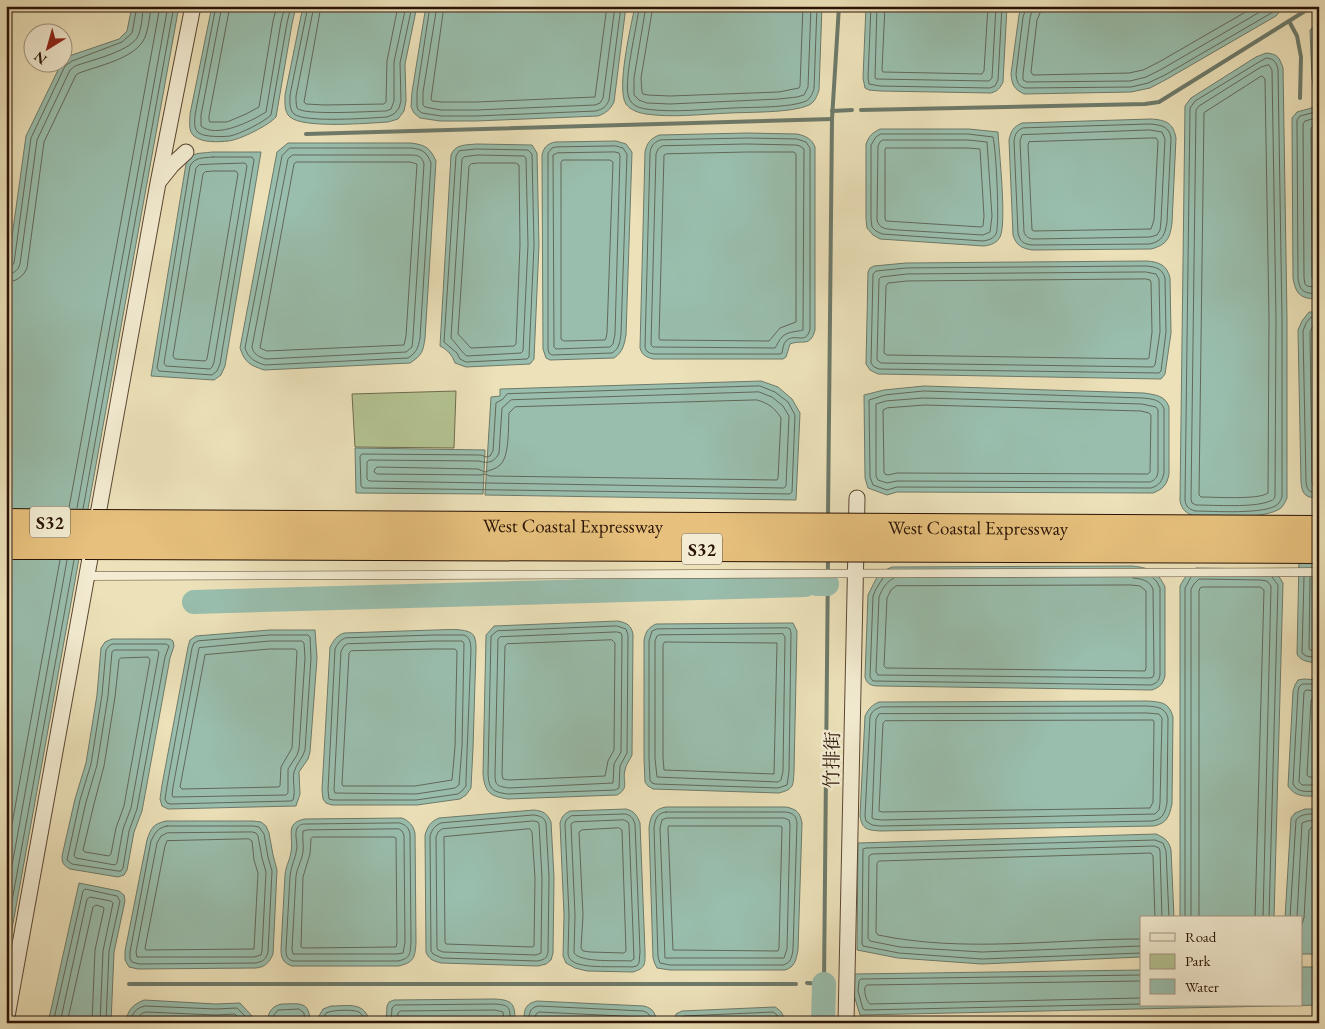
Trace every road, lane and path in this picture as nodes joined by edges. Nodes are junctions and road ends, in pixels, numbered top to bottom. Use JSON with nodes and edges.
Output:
{"nodes":[{"id":1,"x":193,"y":6,"type":"edge"},
{"id":2,"x":186,"y":152,"type":"dead end"},
{"id":3,"x":158,"y":183,"type":"junction"},
{"id":4,"x":857,"y":498,"type":"dead end"},
{"id":5,"x":6,"y":522,"type":"edge"},
{"id":6,"x":1319,"y":529,"type":"edge"},
{"id":7,"x":6,"y":546,"type":"edge"},
{"id":8,"x":1319,"y":550,"type":"edge"},
{"id":9,"x":1319,"y":572,"type":"edge"},
{"id":10,"x":856,"y":574,"type":"junction"},
{"id":11,"x":87,"y":576,"type":"junction"},
{"id":12,"x":6,"y":1022,"type":"edge"},
{"id":13,"x":846,"y":1023,"type":"edge"}],
"edges":[{"from":1,"to":3,"type":"street"},
{"from":2,"to":3,"type":"street"},
{"from":3,"to":11,"type":"street"},
{"from":4,"to":10,"type":"street","name":"竹排街"},
{"from":5,"to":6,"type":"highway","name":"West Coastal Expressway","number":"S32","bridge":true},
{"from":7,"to":8,"type":"highway","name":"West Coastal Expressway","number":"S32","bridge":true},
{"from":9,"to":10,"type":"lane"},
{"from":10,"to":11,"type":"lane"},
{"from":10,"to":13,"type":"street","name":"竹排街"},
{"from":11,"to":12,"type":"street"}]}
